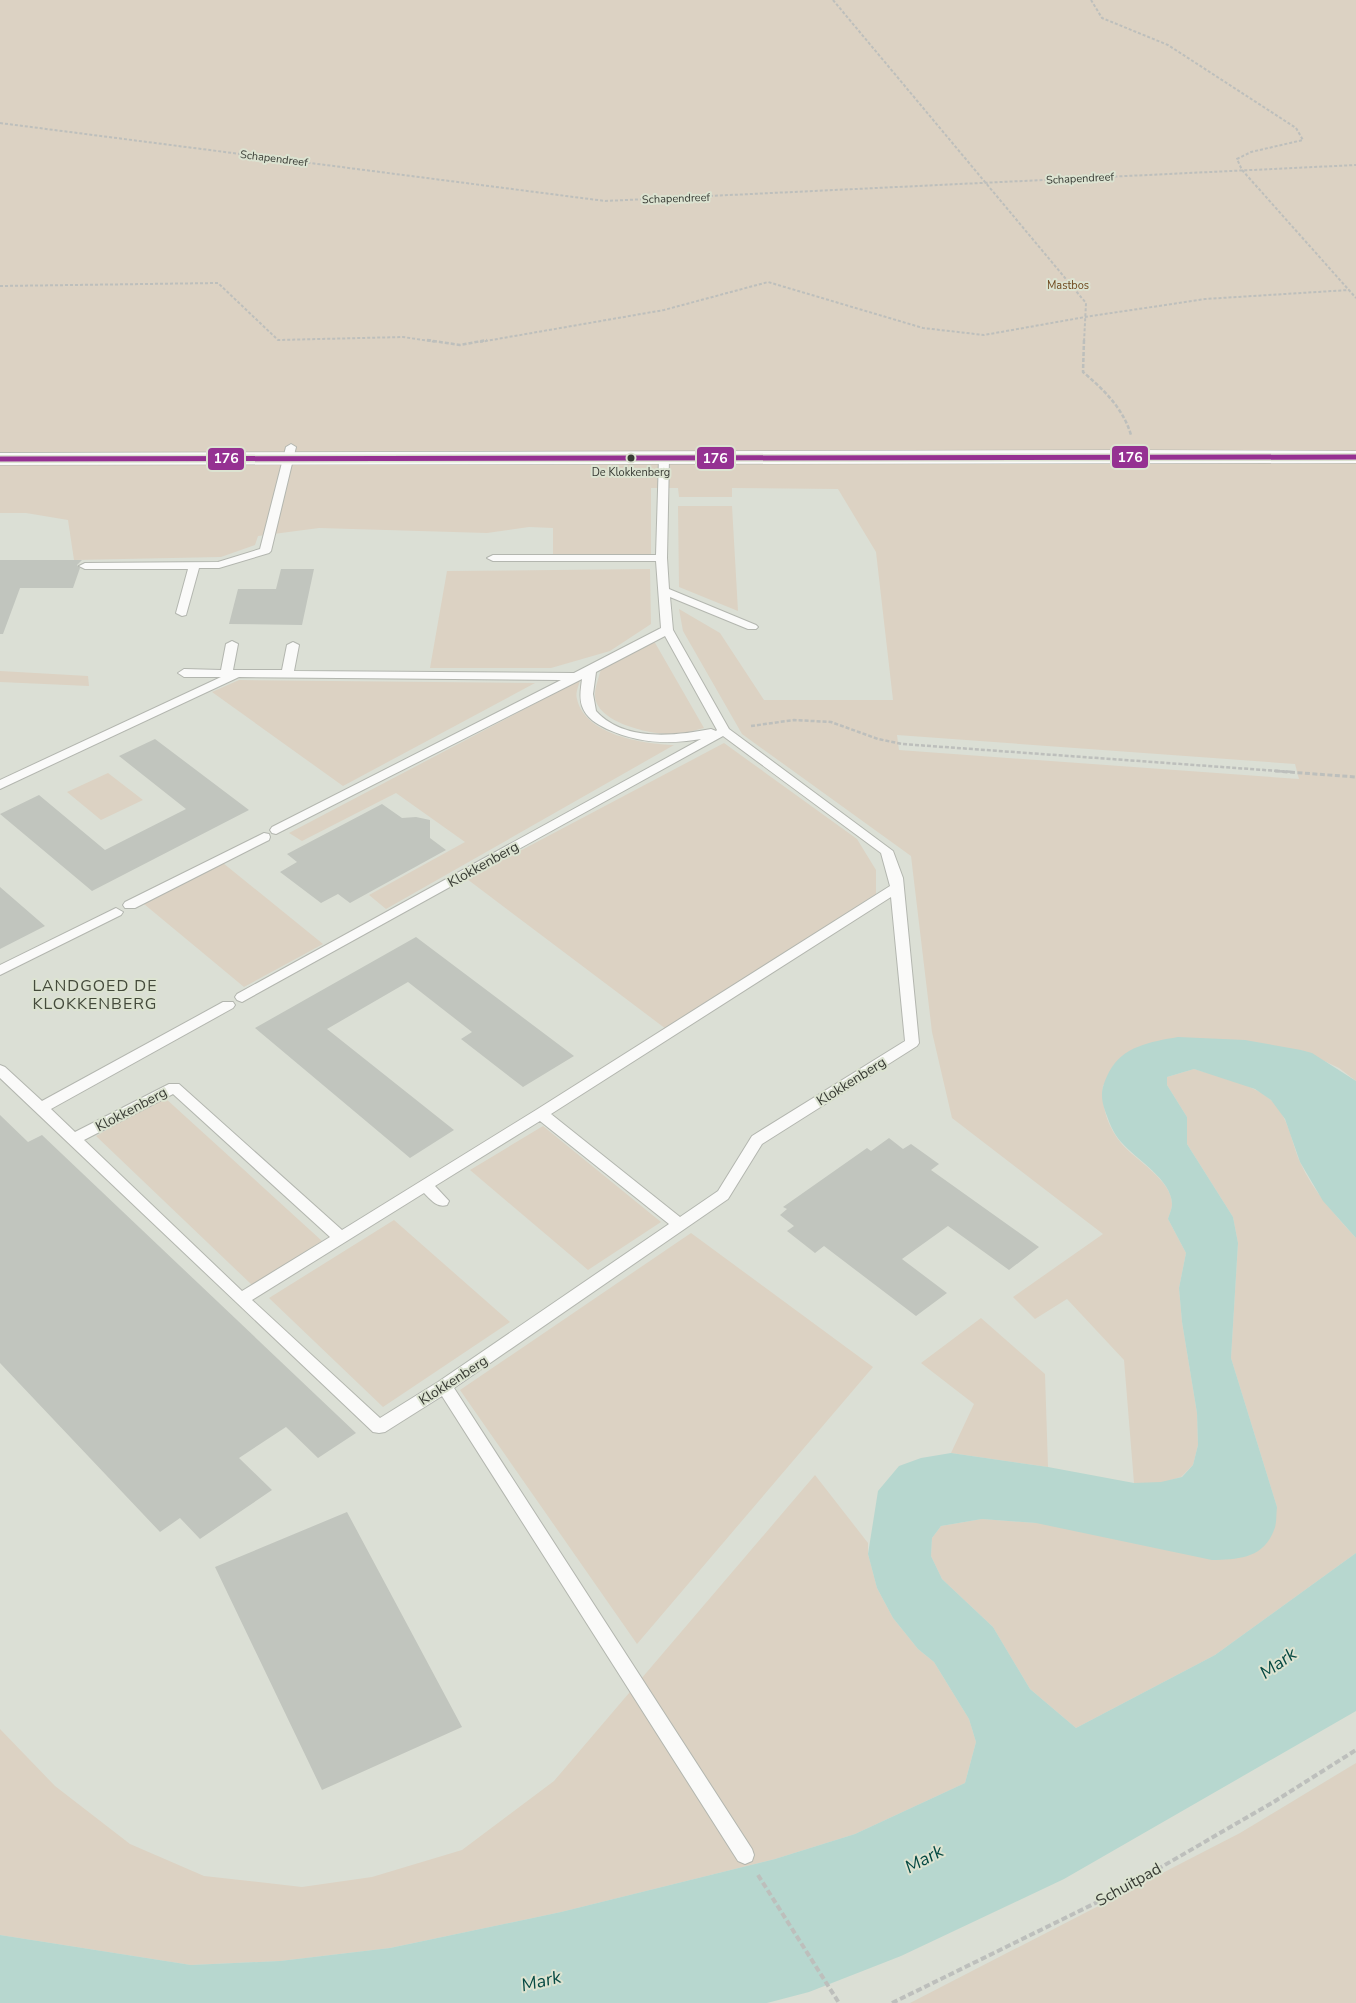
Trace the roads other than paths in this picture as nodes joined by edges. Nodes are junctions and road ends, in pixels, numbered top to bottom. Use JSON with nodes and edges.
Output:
{"nodes":[{"id":1,"x":290,"y":453,"type":"junction"},
{"id":2,"x":1356,"y":457,"type":"edge"},
{"id":3,"x":664,"y":458,"type":"junction"},
{"id":4,"x":0,"y":459,"type":"edge"},
{"id":5,"x":493,"y":558,"type":"dead end"},
{"id":6,"x":661,"y":558,"type":"junction"},
{"id":7,"x":85,"y":566,"type":"dead end"},
{"id":8,"x":194,"y":566,"type":"junction"},
{"id":9,"x":664,"y":591,"type":"junction"},
{"id":10,"x":182,"y":613,"type":"dead end"},
{"id":11,"x":752,"y":627,"type":"dead end"},
{"id":12,"x":667,"y":630,"type":"junction"},
{"id":13,"x":232,"y":644,"type":"dead end"},
{"id":14,"x":293,"y":645,"type":"dead end"},
{"id":15,"x":590,"y":670,"type":"junction"},
{"id":16,"x":184,"y":673,"type":"dead end"},
{"id":17,"x":232,"y":674,"type":"junction"},
{"id":18,"x":287,"y":674,"type":"junction"},
{"id":19,"x":578,"y":677,"type":"junction"},
{"id":20,"x":724,"y":731,"type":"junction"},
{"id":21,"x":0,"y":785,"type":"edge"},
{"id":22,"x":276,"y":830,"type":"dead end"},
{"id":23,"x":264,"y":837,"type":"dead end"},
{"id":24,"x":896,"y":888,"type":"junction"},
{"id":25,"x":130,"y":904,"type":"dead end"},
{"id":26,"x":116,"y":912,"type":"dead end"},
{"id":27,"x":0,"y":971,"type":"edge"},
{"id":28,"x":242,"y":997,"type":"dead end"},
{"id":29,"x":228,"y":1005,"type":"dead end"},
{"id":30,"x":0,"y":1070,"type":"edge"},
{"id":31,"x":42,"y":1108,"type":"junction"},
{"id":32,"x":541,"y":1114,"type":"junction"},
{"id":33,"x":74,"y":1140,"type":"junction"},
{"id":34,"x":425,"y":1186,"type":"junction"},
{"id":35,"x":442,"y":1201,"type":"dead end"},
{"id":36,"x":680,"y":1225,"type":"junction"},
{"id":37,"x":341,"y":1238,"type":"junction"},
{"id":38,"x":241,"y":1299,"type":"junction"},
{"id":39,"x":444,"y":1386,"type":"junction"},
{"id":40,"x":745,"y":1855,"type":"road end"}],
"edges":[{"from":1,"to":3,"type":"street"},
{"from":1,"to":4,"type":"street"},
{"from":1,"to":8,"type":"lane"},
{"from":2,"to":3,"type":"street"},
{"from":3,"to":6,"type":"lane","name":"Klokkenberg"},
{"from":5,"to":6,"type":"lane"},
{"from":6,"to":9,"type":"lane","name":"Klokkenberg"},
{"from":7,"to":8,"type":"lane"},
{"from":8,"to":10,"type":"lane"},
{"from":9,"to":11,"type":"lane"},
{"from":9,"to":12,"type":"lane","name":"Klokkenberg"},
{"from":12,"to":15,"type":"lane"},
{"from":12,"to":20,"type":"lane","name":"Klokkenberg"},
{"from":13,"to":17,"type":"lane"},
{"from":14,"to":18,"type":"lane"},
{"from":15,"to":19,"type":"lane"},
{"from":15,"to":20,"type":"lane"},
{"from":16,"to":17,"type":"lane"},
{"from":17,"to":18,"type":"lane"},
{"from":17,"to":21,"type":"lane"},
{"from":18,"to":19,"type":"lane"},
{"from":19,"to":22,"type":"lane"},
{"from":20,"to":24,"type":"lane","name":"Klokkenberg"},
{"from":20,"to":28,"type":"lane","name":"Klokkenberg"},
{"from":23,"to":25,"type":"lane"},
{"from":24,"to":32,"type":"lane"},
{"from":24,"to":36,"type":"lane","name":"Klokkenberg"},
{"from":26,"to":27,"type":"lane"},
{"from":29,"to":31,"type":"lane"},
{"from":30,"to":31,"type":"lane","name":"Klokkenberg"},
{"from":31,"to":33,"type":"lane","name":"Klokkenberg"},
{"from":32,"to":34,"type":"lane"},
{"from":32,"to":36,"type":"lane"},
{"from":33,"to":37,"type":"lane","name":"Klokkenberg"},
{"from":33,"to":38,"type":"lane","name":"Klokkenberg"},
{"from":34,"to":35,"type":"lane"},
{"from":34,"to":37,"type":"lane"},
{"from":36,"to":39,"type":"lane","name":"Klokkenberg"},
{"from":37,"to":38,"type":"lane"},
{"from":38,"to":39,"type":"lane","name":"Klokkenberg"},
{"from":39,"to":40,"type":"lane"}]}
